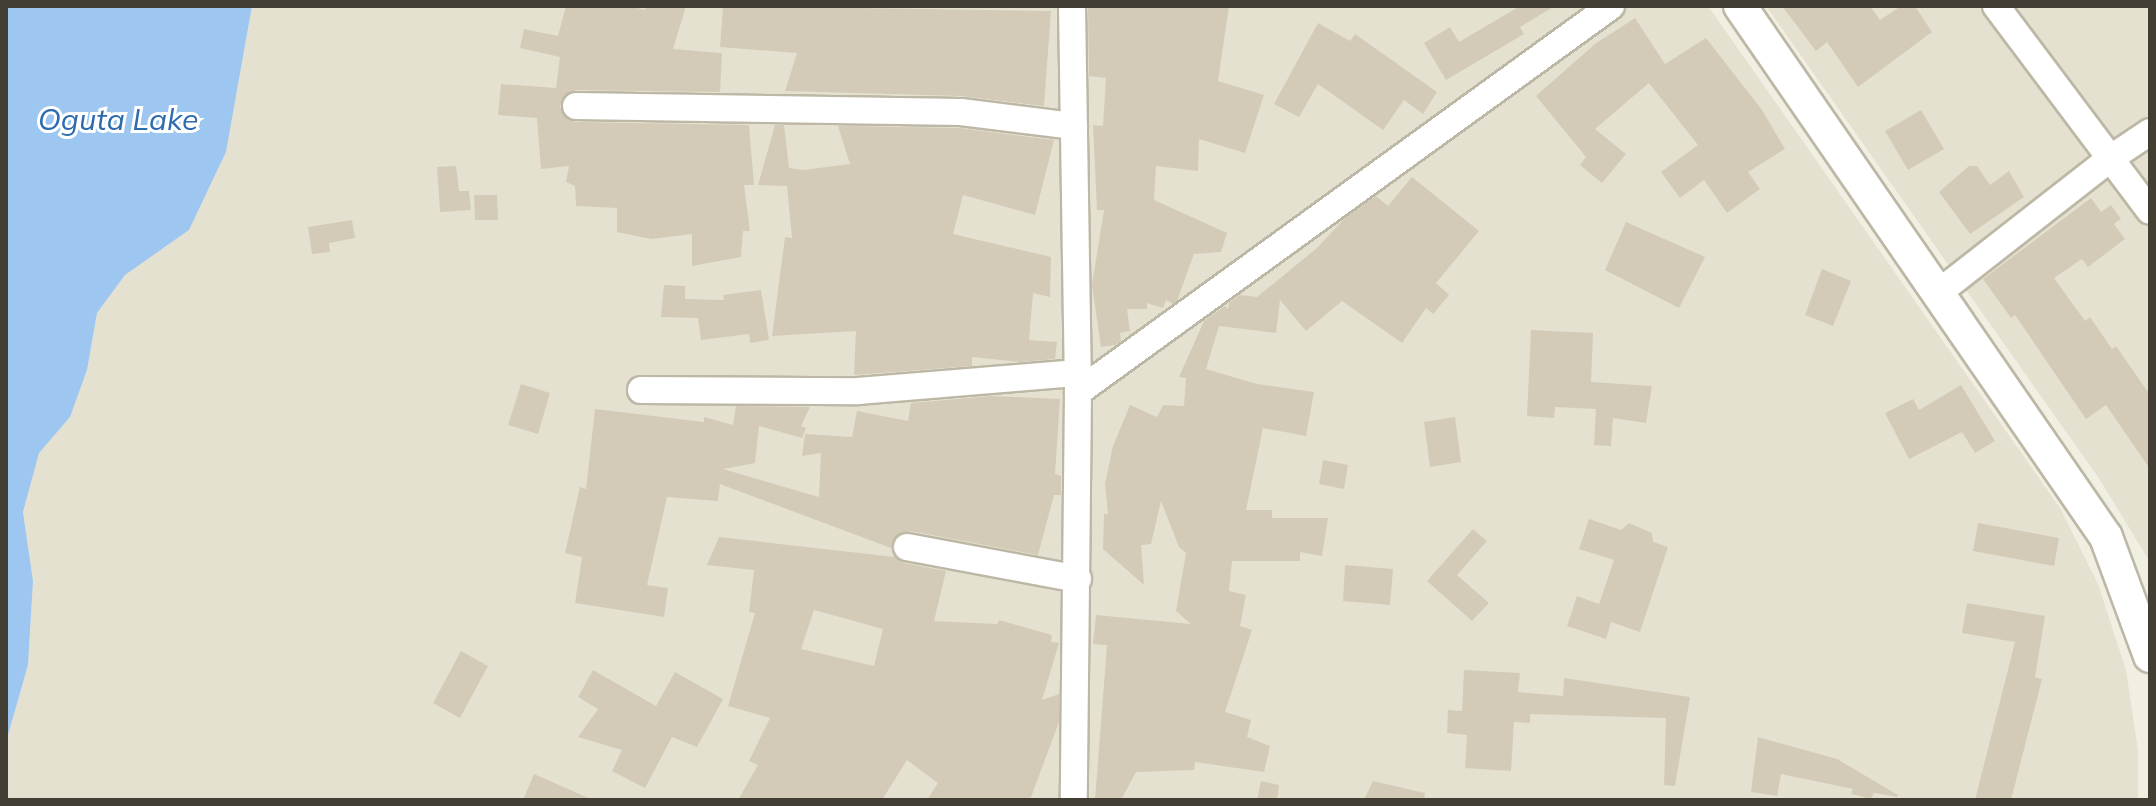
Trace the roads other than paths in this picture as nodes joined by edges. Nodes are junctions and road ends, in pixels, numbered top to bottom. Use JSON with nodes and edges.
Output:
{"nodes":[{"id":1,"x":1072,"y":6,"type":"edge"},
{"id":2,"x":1611,"y":6,"type":"edge"},
{"id":3,"x":1740,"y":6,"type":"edge"},
{"id":4,"x":1996,"y":6,"type":"edge"},
{"id":5,"x":576,"y":106,"type":"dead end"},
{"id":6,"x":1074,"y":126,"type":"junction"},
{"id":7,"x":2150,"y":132,"type":"edge"},
{"id":8,"x":2111,"y":158,"type":"junction"},
{"id":9,"x":2150,"y":211,"type":"edge"},
{"id":10,"x":1938,"y":293,"type":"junction"},
{"id":11,"x":1078,"y":382,"type":"junction"},
{"id":12,"x":641,"y":390,"type":"dead end"},
{"id":13,"x":907,"y":547,"type":"dead end"},
{"id":14,"x":1078,"y":579,"type":"junction"},
{"id":15,"x":2150,"y":655,"type":"edge"},
{"id":16,"x":1074,"y":800,"type":"edge"}],
"edges":[{"from":1,"to":6,"type":"street"},
{"from":2,"to":11,"type":"street"},
{"from":3,"to":10,"type":"street"},
{"from":4,"to":8,"type":"street"},
{"from":5,"to":6,"type":"street"},
{"from":6,"to":11,"type":"street"},
{"from":7,"to":8,"type":"street"},
{"from":8,"to":9,"type":"street"},
{"from":8,"to":10,"type":"street"},
{"from":10,"to":15,"type":"street"},
{"from":11,"to":12,"type":"street"},
{"from":11,"to":14,"type":"street"},
{"from":13,"to":14,"type":"street"},
{"from":14,"to":16,"type":"street"}]}
